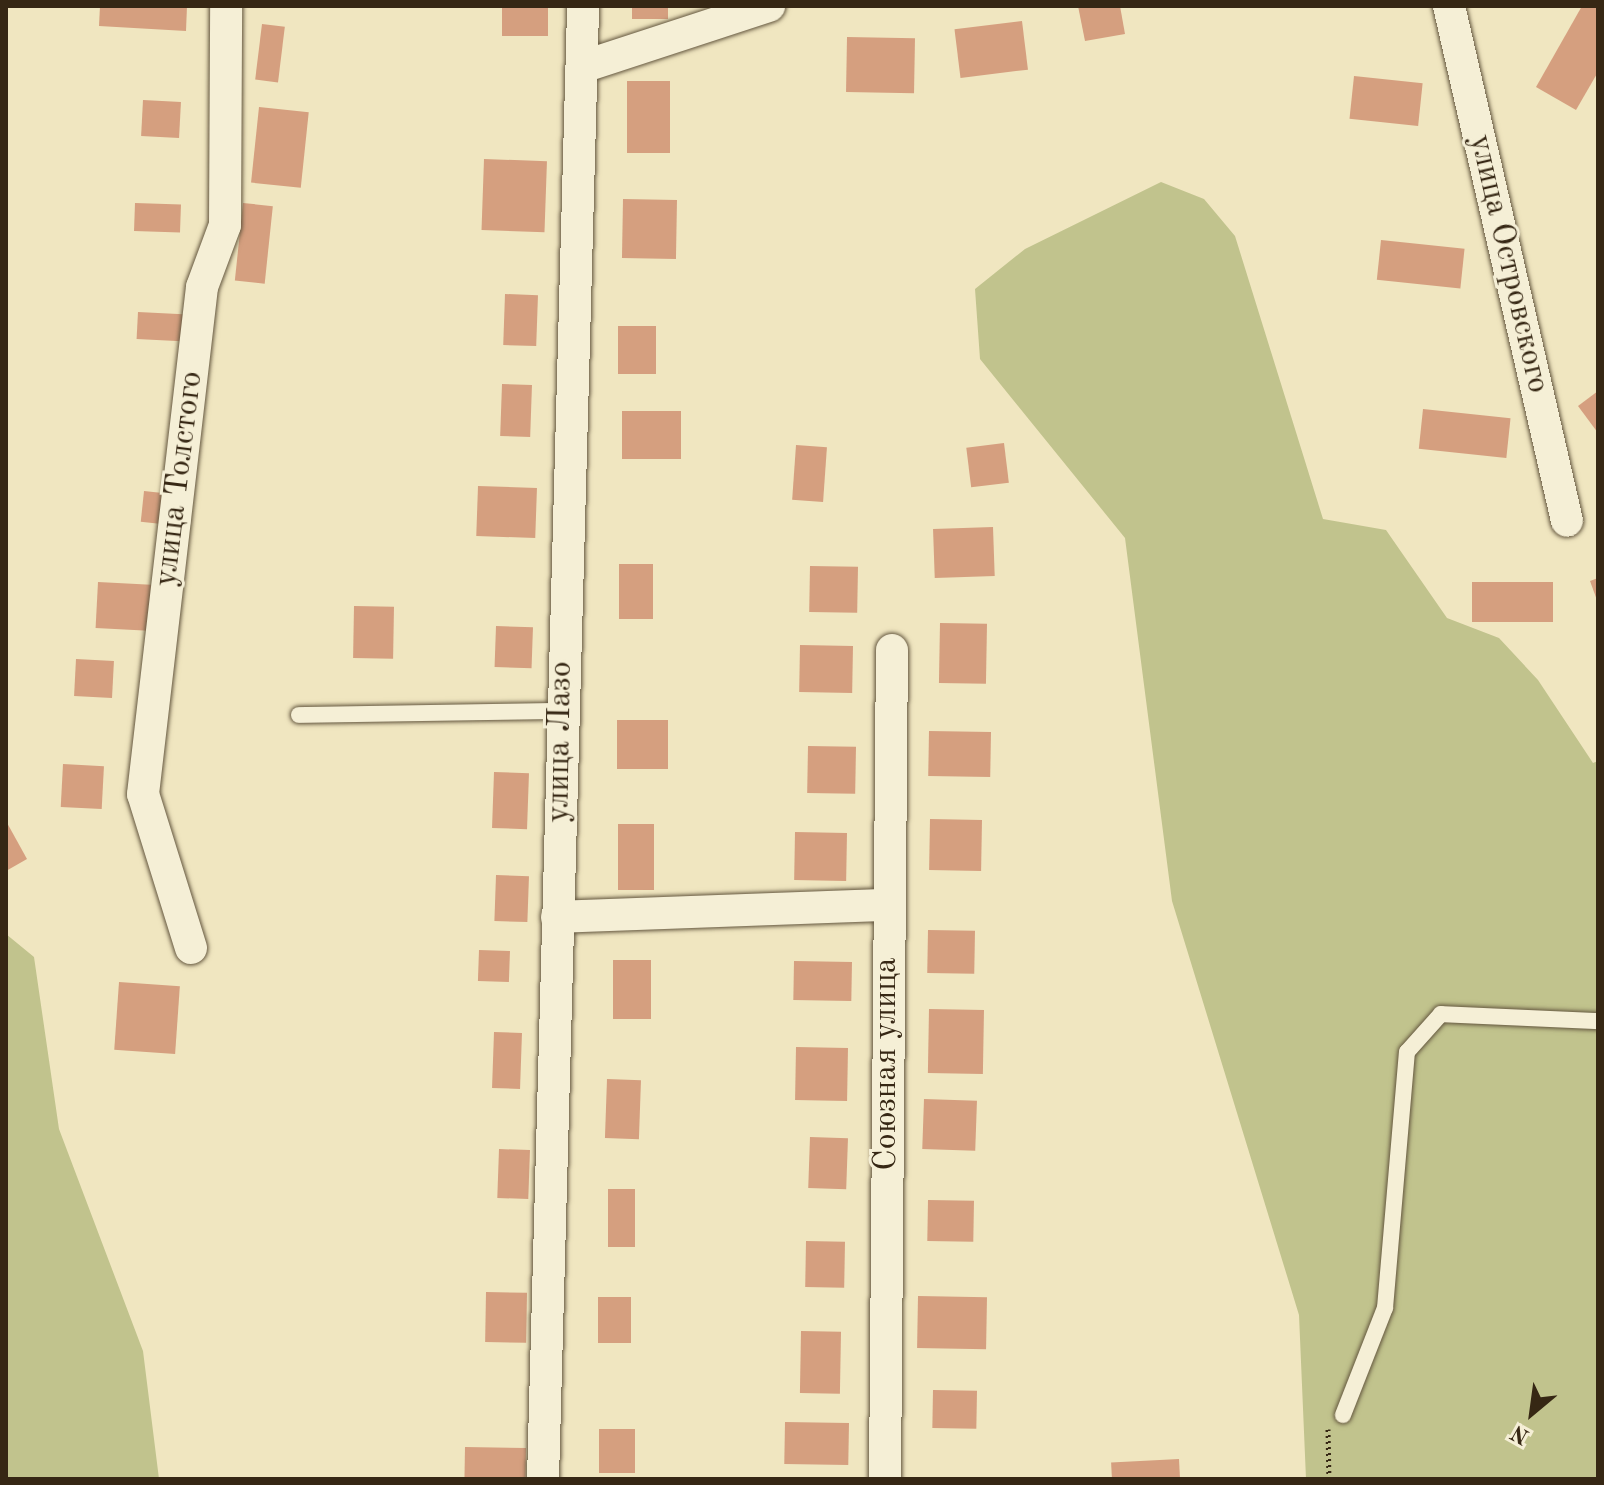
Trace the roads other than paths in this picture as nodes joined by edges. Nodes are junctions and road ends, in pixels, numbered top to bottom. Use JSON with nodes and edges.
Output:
{"nodes":[{"id":1,"x":226,"y":6,"type":"edge"},
{"id":2,"x":583,"y":6,"type":"edge"},
{"id":3,"x":769,"y":6,"type":"edge"},
{"id":4,"x":1449,"y":6,"type":"edge"},
{"id":5,"x":582,"y":67,"type":"junction"},
{"id":6,"x":1567,"y":521,"type":"dead end"},
{"id":7,"x":892,"y":650,"type":"dead end"},
{"id":8,"x":562,"y":711,"type":"junction"},
{"id":9,"x":299,"y":715,"type":"dead end"},
{"id":10,"x":887,"y":905,"type":"junction"},
{"id":11,"x":557,"y":917,"type":"junction"},
{"id":12,"x":191,"y":948,"type":"dead end"},
{"id":13,"x":1598,"y":1021,"type":"edge"},
{"id":14,"x":1343,"y":1415,"type":"road end"},
{"id":15,"x":543,"y":1479,"type":"edge"},
{"id":16,"x":885,"y":1479,"type":"edge"}],
"edges":[{"from":1,"to":12,"type":"street","name":"улица Толстого"},
{"from":2,"to":5,"type":"street","name":"улица Лазо"},
{"from":3,"to":5,"type":"street"},
{"from":4,"to":6,"type":"street","name":"улица Островского"},
{"from":5,"to":8,"type":"street","name":"улица Лазо"},
{"from":7,"to":10,"type":"street","name":"Союзная улица"},
{"from":8,"to":9,"type":"lane"},
{"from":8,"to":11,"type":"street","name":"улица Лазо"},
{"from":10,"to":11,"type":"street"},
{"from":10,"to":16,"type":"street","name":"Союзная улица"},
{"from":11,"to":15,"type":"street","name":"улица Лазо"},
{"from":13,"to":14,"type":"lane"}]}
